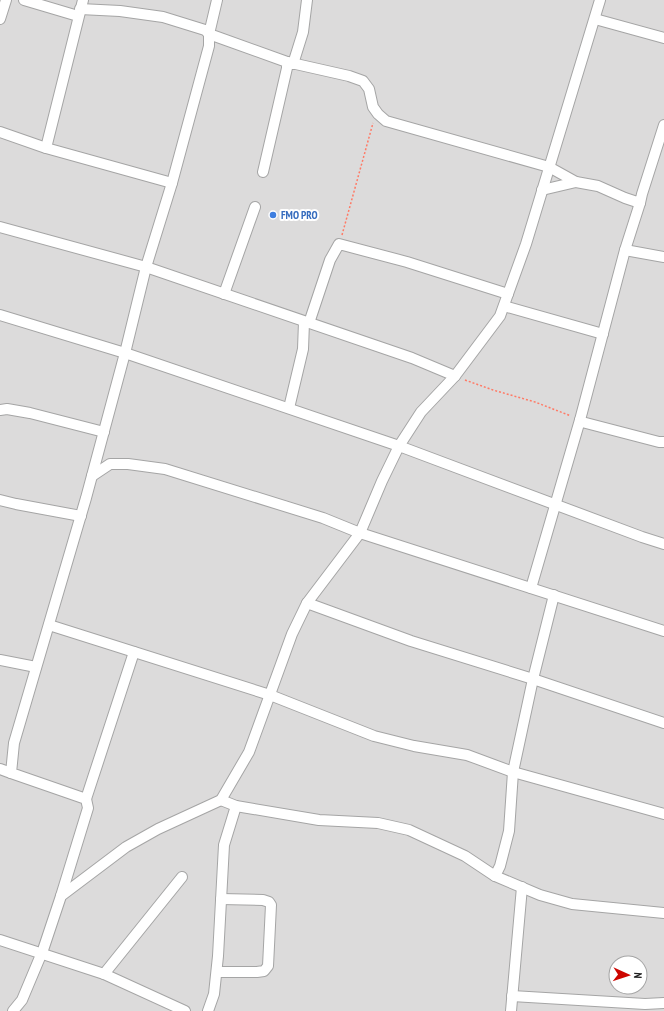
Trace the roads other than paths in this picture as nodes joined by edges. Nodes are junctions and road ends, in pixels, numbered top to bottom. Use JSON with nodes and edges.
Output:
{"nodes":[{"id":1,"x":6,"y":0,"type":"edge"},
{"id":2,"x":24,"y":0,"type":"edge"},
{"id":3,"x":217,"y":0,"type":"edge"},
{"id":4,"x":307,"y":0,"type":"edge"},
{"id":5,"x":600,"y":0,"type":"edge"},
{"id":6,"x":37,"y":2,"type":"edge"},
{"id":7,"x":80,"y":9,"type":"edge"},
{"id":8,"x":0,"y":19,"type":"edge"},
{"id":9,"x":595,"y":19,"type":"junction"},
{"id":10,"x":209,"y":34,"type":"junction"},
{"id":11,"x":664,"y":38,"type":"edge"},
{"id":12,"x":290,"y":63,"type":"junction"},
{"id":13,"x":664,"y":127,"type":"edge"},
{"id":14,"x":0,"y":132,"type":"edge"},
{"id":15,"x":46,"y":148,"type":"junction"},
{"id":16,"x":549,"y":167,"type":"junction"},
{"id":17,"x":263,"y":172,"type":"dead end"},
{"id":18,"x":576,"y":182,"type":"junction"},
{"id":19,"x":172,"y":183,"type":"junction"},
{"id":20,"x":542,"y":190,"type":"junction"},
{"id":21,"x":640,"y":203,"type":"junction"},
{"id":22,"x":255,"y":207,"type":"dead end"},
{"id":23,"x":0,"y":227,"type":"edge"},
{"id":24,"x":625,"y":250,"type":"junction"},
{"id":25,"x":664,"y":257,"type":"edge"},
{"id":26,"x":146,"y":267,"type":"junction"},
{"id":27,"x":224,"y":294,"type":"junction"},
{"id":28,"x":508,"y":294,"type":"junction"},
{"id":29,"x":504,"y":306,"type":"junction"},
{"id":30,"x":0,"y":315,"type":"edge"},
{"id":31,"x":307,"y":322,"type":"junction"},
{"id":32,"x":603,"y":334,"type":"junction"},
{"id":33,"x":125,"y":353,"type":"junction"},
{"id":34,"x":454,"y":376,"type":"junction"},
{"id":35,"x":289,"y":408,"type":"junction"},
{"id":36,"x":0,"y":410,"type":"edge"},
{"id":37,"x":580,"y":420,"type":"junction"},
{"id":38,"x":104,"y":432,"type":"junction"},
{"id":39,"x":664,"y":442,"type":"edge"},
{"id":40,"x":399,"y":446,"type":"junction"},
{"id":41,"x":92,"y":476,"type":"junction"},
{"id":42,"x":0,"y":500,"type":"edge"},
{"id":43,"x":556,"y":505,"type":"junction"},
{"id":44,"x":81,"y":516,"type":"junction"},
{"id":45,"x":360,"y":533,"type":"junction"},
{"id":46,"x":664,"y":544,"type":"edge"},
{"id":47,"x":531,"y":588,"type":"junction"},
{"id":48,"x":554,"y":595,"type":"junction"},
{"id":49,"x":307,"y":603,"type":"junction"},
{"id":50,"x":49,"y":625,"type":"junction"},
{"id":51,"x":664,"y":631,"type":"edge"},
{"id":52,"x":134,"y":652,"type":"junction"},
{"id":53,"x":0,"y":660,"type":"edge"},
{"id":54,"x":36,"y":667,"type":"junction"},
{"id":55,"x":533,"y":679,"type":"junction"},
{"id":56,"x":270,"y":695,"type":"junction"},
{"id":57,"x":664,"y":723,"type":"edge"},
{"id":58,"x":0,"y":769,"type":"edge"},
{"id":59,"x":513,"y":772,"type":"junction"},
{"id":60,"x":11,"y":773,"type":"junction"},
{"id":61,"x":86,"y":799,"type":"junction"},
{"id":62,"x":221,"y":800,"type":"junction"},
{"id":63,"x":236,"y":806,"type":"junction"},
{"id":64,"x":664,"y":814,"type":"edge"},
{"id":65,"x":182,"y":876,"type":"dead end"},
{"id":66,"x":495,"y":876,"type":"junction"},
{"id":67,"x":522,"y":888,"type":"junction"},
{"id":68,"x":61,"y":896,"type":"junction"},
{"id":69,"x":221,"y":899,"type":"junction"},
{"id":70,"x":664,"y":913,"type":"edge"},
{"id":71,"x":0,"y":940,"type":"edge"},
{"id":72,"x":41,"y":954,"type":"junction"},
{"id":73,"x":216,"y":972,"type":"junction"},
{"id":74,"x":104,"y":974,"type":"junction"},
{"id":75,"x":512,"y":996,"type":"junction"},
{"id":76,"x":664,"y":1003,"type":"edge"},
{"id":77,"x":13,"y":1011,"type":"edge"},
{"id":78,"x":185,"y":1011,"type":"edge"},
{"id":79,"x":208,"y":1011,"type":"edge"},
{"id":80,"x":510,"y":1011,"type":"edge"}],
"edges":[{"from":1,"to":8,"type":"street"},
{"from":2,"to":6,"type":"street"},
{"from":3,"to":10,"type":"street"},
{"from":4,"to":12,"type":"street"},
{"from":5,"to":9,"type":"street"},
{"from":6,"to":7,"type":"street"},
{"from":7,"to":10,"type":"street"},
{"from":7,"to":15,"type":"street"},
{"from":9,"to":11,"type":"street"},
{"from":9,"to":16,"type":"street"},
{"from":10,"to":12,"type":"street"},
{"from":10,"to":19,"type":"street"},
{"from":12,"to":16,"type":"street"},
{"from":12,"to":17,"type":"street"},
{"from":13,"to":21,"type":"street"},
{"from":14,"to":15,"type":"street"},
{"from":15,"to":19,"type":"street"},
{"from":16,"to":18,"type":"street"},
{"from":16,"to":20,"type":"street"},
{"from":18,"to":20,"type":"street"},
{"from":18,"to":21,"type":"street"},
{"from":19,"to":26,"type":"street"},
{"from":20,"to":28,"type":"street"},
{"from":21,"to":24,"type":"street"},
{"from":22,"to":27,"type":"street"},
{"from":23,"to":26,"type":"street"},
{"from":24,"to":25,"type":"street"},
{"from":24,"to":32,"type":"street"},
{"from":26,"to":27,"type":"street"},
{"from":26,"to":33,"type":"street"},
{"from":27,"to":31,"type":"street"},
{"from":28,"to":29,"type":"street"},
{"from":28,"to":31,"type":"street"},
{"from":29,"to":32,"type":"street"},
{"from":29,"to":34,"type":"street"},
{"from":30,"to":33,"type":"street"},
{"from":31,"to":34,"type":"street"},
{"from":31,"to":35,"type":"street"},
{"from":32,"to":37,"type":"street"},
{"from":33,"to":35,"type":"street"},
{"from":33,"to":38,"type":"street"},
{"from":34,"to":40,"type":"street"},
{"from":35,"to":40,"type":"street"},
{"from":36,"to":38,"type":"street"},
{"from":37,"to":39,"type":"street"},
{"from":37,"to":43,"type":"street"},
{"from":38,"to":41,"type":"street"},
{"from":40,"to":43,"type":"street"},
{"from":40,"to":45,"type":"street"},
{"from":41,"to":44,"type":"street"},
{"from":41,"to":45,"type":"street"},
{"from":42,"to":44,"type":"street"},
{"from":43,"to":46,"type":"street"},
{"from":43,"to":47,"type":"street"},
{"from":44,"to":50,"type":"street"},
{"from":45,"to":47,"type":"street"},
{"from":45,"to":49,"type":"street"},
{"from":47,"to":48,"type":"street"},
{"from":48,"to":51,"type":"street"},
{"from":48,"to":55,"type":"street"},
{"from":49,"to":55,"type":"street"},
{"from":49,"to":56,"type":"street"},
{"from":50,"to":52,"type":"street"},
{"from":50,"to":54,"type":"street"},
{"from":52,"to":56,"type":"street"},
{"from":52,"to":61,"type":"street"},
{"from":53,"to":54,"type":"street"},
{"from":54,"to":60,"type":"street"},
{"from":55,"to":57,"type":"street"},
{"from":55,"to":59,"type":"street"},
{"from":56,"to":59,"type":"street"},
{"from":56,"to":62,"type":"street"},
{"from":58,"to":60,"type":"street"},
{"from":59,"to":64,"type":"street"},
{"from":59,"to":66,"type":"street"},
{"from":60,"to":61,"type":"street"},
{"from":61,"to":68,"type":"street"},
{"from":62,"to":63,"type":"street"},
{"from":62,"to":68,"type":"street"},
{"from":63,"to":66,"type":"street"},
{"from":63,"to":69,"type":"street"},
{"from":65,"to":74,"type":"street"},
{"from":66,"to":67,"type":"street"},
{"from":67,"to":70,"type":"street"},
{"from":67,"to":75,"type":"street"},
{"from":68,"to":72,"type":"street"},
{"from":69,"to":73,"type":"street"},
{"from":69,"to":73,"type":"street"},
{"from":71,"to":72,"type":"street"},
{"from":72,"to":74,"type":"street"},
{"from":72,"to":77,"type":"street"},
{"from":73,"to":79,"type":"street"},
{"from":74,"to":78,"type":"street"},
{"from":75,"to":76,"type":"street"},
{"from":75,"to":80,"type":"street"}]}
